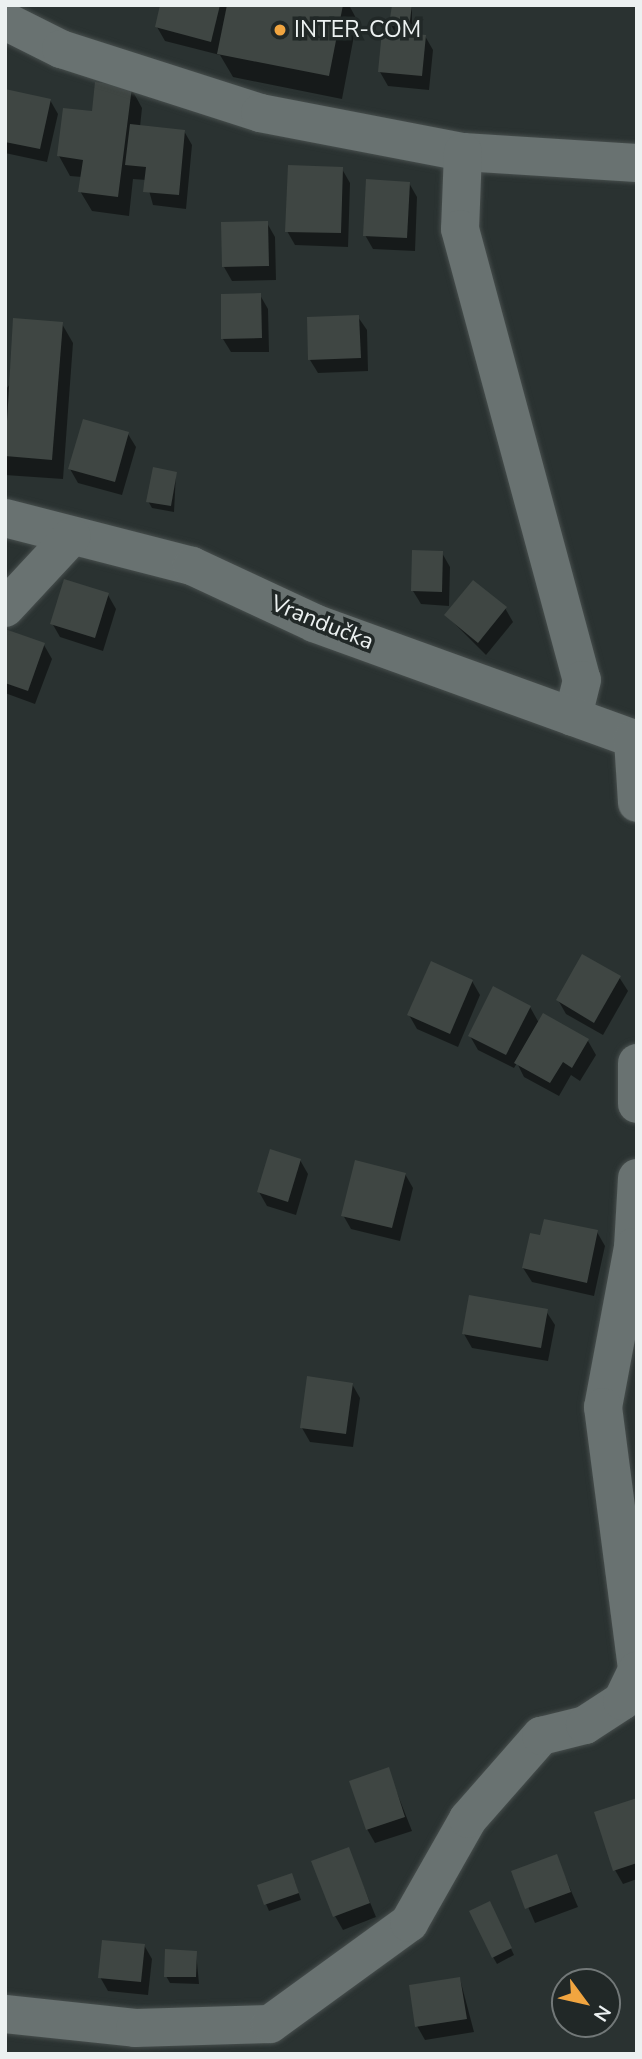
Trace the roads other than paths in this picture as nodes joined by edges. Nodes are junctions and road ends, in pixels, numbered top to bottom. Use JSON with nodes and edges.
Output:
{"nodes":[{"id":1,"x":5,"y":21,"type":"edge"},
{"id":2,"x":463,"y":152,"type":"junction"},
{"id":3,"x":637,"y":163,"type":"edge"},
{"id":4,"x":5,"y":518,"type":"edge"},
{"id":5,"x":72,"y":537,"type":"junction"},
{"id":6,"x":5,"y":608,"type":"edge"},
{"id":7,"x":573,"y":717,"type":"junction"},
{"id":8,"x":635,"y":739,"type":"edge"},
{"id":9,"x":637,"y":803,"type":"edge"},
{"id":10,"x":637,"y":1063,"type":"edge"},
{"id":11,"x":637,"y":1104,"type":"edge"},
{"id":12,"x":637,"y":1178,"type":"edge"},
{"id":13,"x":637,"y":1669,"type":"edge"},
{"id":14,"x":5,"y":2014,"type":"edge"}],
"edges":[{"from":1,"to":2,"type":"street"},
{"from":2,"to":3,"type":"street"},
{"from":2,"to":7,"type":"street"},
{"from":4,"to":5,"type":"street","name":"Vrandučka"},
{"from":5,"to":6,"type":"street"},
{"from":5,"to":7,"type":"street","name":"Vrandučka"},
{"from":7,"to":8,"type":"street","name":"Vrandučka"},
{"from":8,"to":9,"type":"street"},
{"from":10,"to":11,"type":"street"},
{"from":12,"to":13,"type":"street"},
{"from":13,"to":14,"type":"street"}]}
